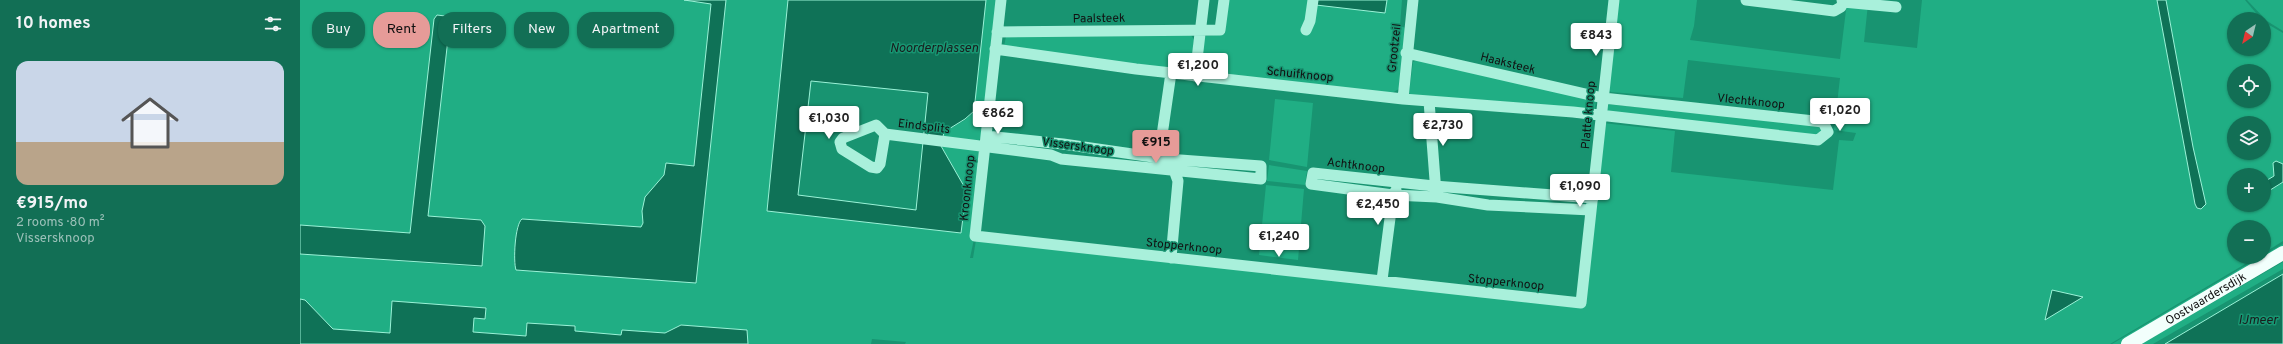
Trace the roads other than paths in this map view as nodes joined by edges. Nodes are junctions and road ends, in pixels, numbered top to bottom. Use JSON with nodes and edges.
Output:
{"nodes":[{"id":1,"x":1001,"y":0,"type":"edge"},
{"id":2,"x":1204,"y":0,"type":"edge"},
{"id":3,"x":1224,"y":0,"type":"edge"},
{"id":4,"x":1313,"y":0,"type":"edge"},
{"id":5,"x":1413,"y":0,"type":"edge"},
{"id":6,"x":1614,"y":0,"type":"edge"},
{"id":7,"x":1746,"y":0,"type":"edge"},
{"id":8,"x":1842,"y":1,"type":"edge"},
{"id":9,"x":1896,"y":7,"type":"dead end"},
{"id":10,"x":1201,"y":29,"type":"junction"},
{"id":11,"x":1306,"y":30,"type":"dead end"},
{"id":12,"x":997,"y":32,"type":"junction"},
{"id":13,"x":996,"y":49,"type":"junction"},
{"id":14,"x":1406,"y":54,"type":"junction"},
{"id":15,"x":1171,"y":73,"type":"junction"},
{"id":16,"x":1196,"y":76,"type":"junction"},
{"id":17,"x":1603,"y":98,"type":"junction"},
{"id":18,"x":1403,"y":99,"type":"junction"},
{"id":19,"x":1429,"y":101,"type":"junction"},
{"id":20,"x":1602,"y":116,"type":"junction"},
{"id":21,"x":884,"y":134,"type":"dead end"},
{"id":22,"x":985,"y":141,"type":"junction"},
{"id":23,"x":1167,"y":159,"type":"junction"},
{"id":24,"x":1174,"y":170,"type":"junction"},
{"id":25,"x":1402,"y":183,"type":"junction"},
{"id":26,"x":1436,"y":192,"type":"junction"},
{"id":27,"x":1393,"y":194,"type":"junction"},
{"id":28,"x":1593,"y":198,"type":"junction"},
{"id":29,"x":1591,"y":210,"type":"junction"},
{"id":30,"x":975,"y":236,"type":"joint"},
{"id":31,"x":2283,"y":253,"type":"edge"},
{"id":32,"x":1171,"y":258,"type":"junction"},
{"id":33,"x":1382,"y":280,"type":"junction"},
{"id":34,"x":1581,"y":303,"type":"joint"},
{"id":35,"x":2128,"y":344,"type":"edge"}],
"edges":[{"from":1,"to":12,"type":"street","name":"Kroonknoop"},
{"from":2,"to":10,"type":"street"},
{"from":3,"to":10,"type":"street","name":"Paalsteek"},
{"from":4,"to":11,"type":"street"},
{"from":5,"to":14,"type":"street","name":"Grootzeil"},
{"from":6,"to":17,"type":"street","name":"Platte knoop"},
{"from":7,"to":8,"type":"street"},
{"from":8,"to":9,"type":"street"},
{"from":10,"to":12,"type":"street","name":"Paalsteek"},
{"from":10,"to":16,"type":"street"},
{"from":12,"to":13,"type":"street","name":"Kroonknoop"},
{"from":13,"to":15,"type":"street","name":"Schuifknoop"},
{"from":13,"to":22,"type":"street","name":"Kroonknoop"},
{"from":14,"to":17,"type":"street","name":"Haaksteek"},
{"from":14,"to":18,"type":"street","name":"Grootzeil"},
{"from":15,"to":16,"type":"street","name":"Schuifknoop"},
{"from":15,"to":23,"type":"street"},
{"from":16,"to":18,"type":"street","name":"Schuifknoop"},
{"from":17,"to":20,"type":"street","name":"Platte knoop"},
{"from":17,"to":20,"type":"street","name":"Vlechtknoop"},
{"from":18,"to":19,"type":"street","name":"Schuifknoop"},
{"from":19,"to":20,"type":"street","name":"Schuifknoop"},
{"from":19,"to":26,"type":"street"},
{"from":20,"to":28,"type":"street","name":"Platte knoop"},
{"from":21,"to":22,"type":"street","name":"Eindsplits"},
{"from":22,"to":23,"type":"street","name":"Vissersknoop"},
{"from":22,"to":24,"type":"street","name":"Vissersknoop"},
{"from":22,"to":30,"type":"street","name":"Kroonknoop"},
{"from":23,"to":24,"type":"street"},
{"from":23,"to":24,"type":"street","name":"Vissersknoop"},
{"from":24,"to":32,"type":"street"},
{"from":25,"to":26,"type":"street","name":"Achtknoop"},
{"from":25,"to":27,"type":"street"},
{"from":25,"to":27,"type":"street","name":"Achtknoop"},
{"from":26,"to":27,"type":"street","name":"Achtknoop"},
{"from":26,"to":28,"type":"street","name":"Achtknoop"},
{"from":26,"to":29,"type":"street","name":"Achtknoop"},
{"from":27,"to":33,"type":"street"},
{"from":28,"to":29,"type":"street","name":"Platte knoop"},
{"from":29,"to":34,"type":"street","name":"Platte knoop"},
{"from":30,"to":32,"type":"street","name":"Stopperknoop"},
{"from":31,"to":35,"type":"main road","name":"Oostvaardersdijk"},
{"from":32,"to":33,"type":"street","name":"Stopperknoop"},
{"from":33,"to":34,"type":"street","name":"Stopperknoop"}]}
